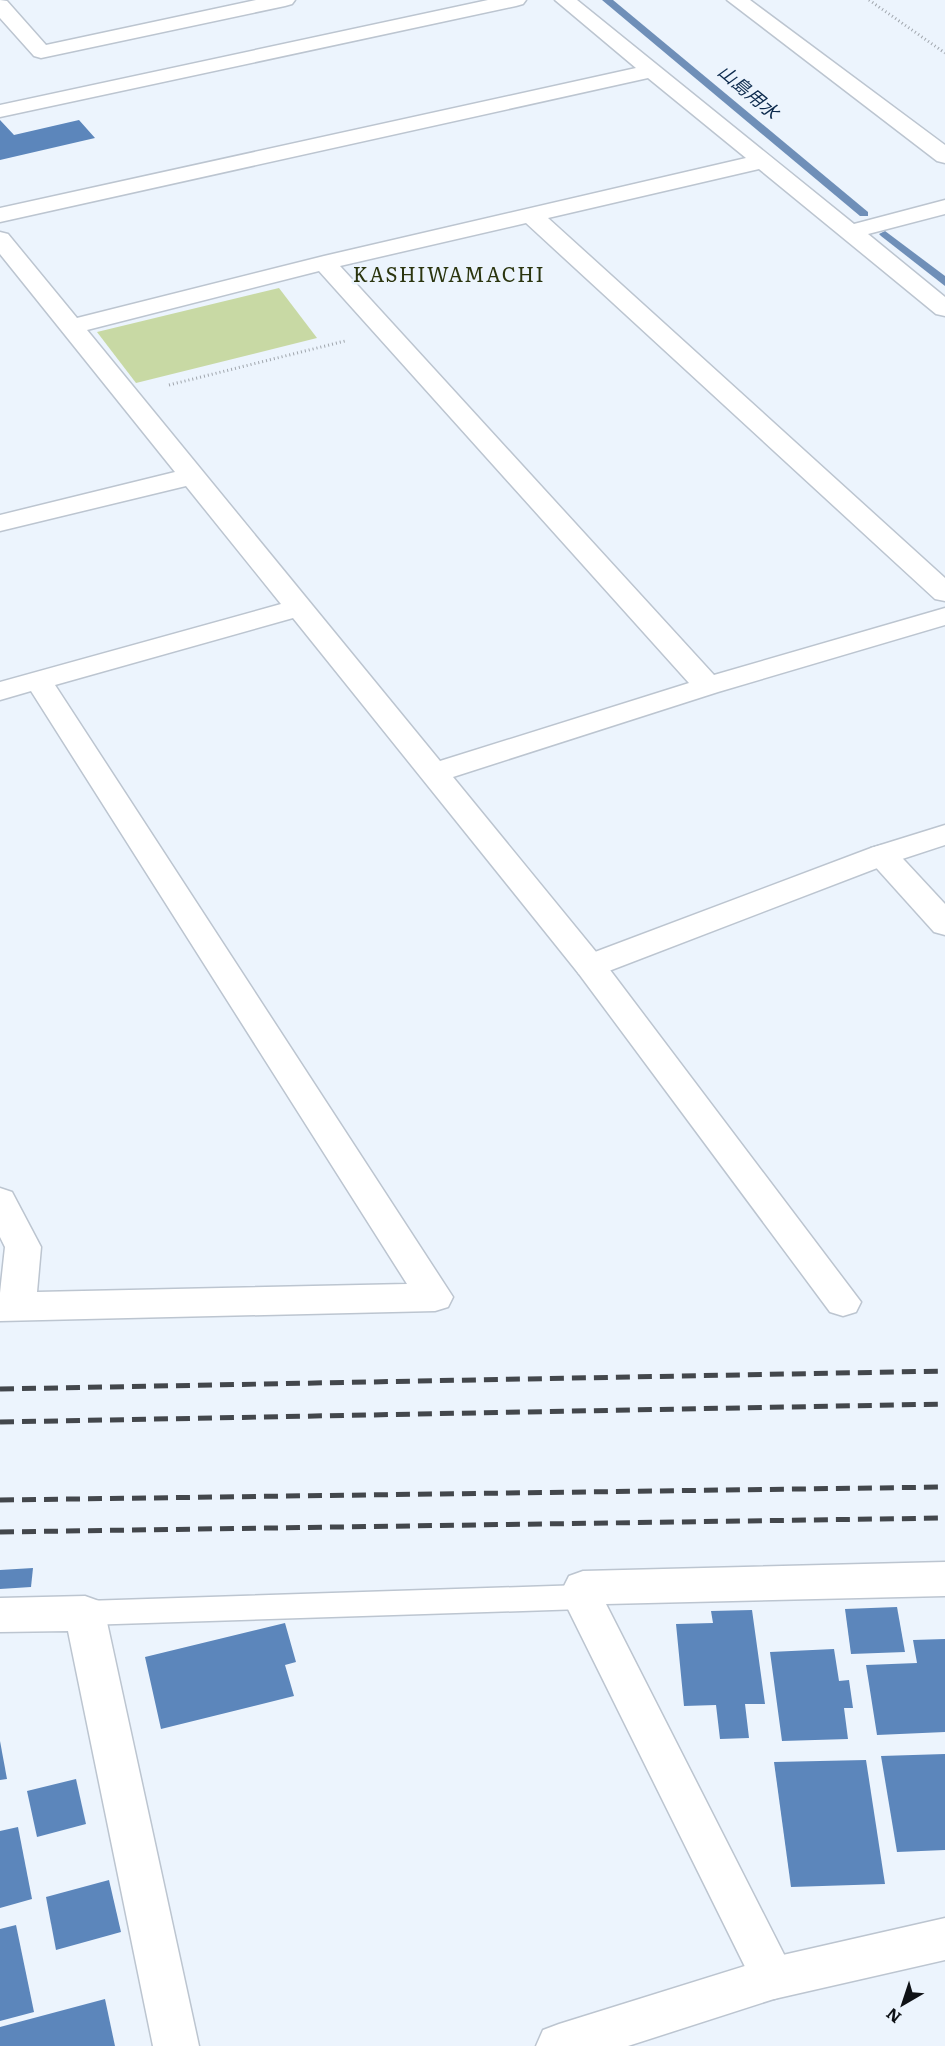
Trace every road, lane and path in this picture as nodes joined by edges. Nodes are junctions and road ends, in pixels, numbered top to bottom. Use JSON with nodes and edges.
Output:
{"nodes":[{"id":1,"x":285,"y":0,"type":"edge"},
{"id":2,"x":516,"y":0,"type":"edge"},
{"id":3,"x":565,"y":0,"type":"edge"},
{"id":4,"x":737,"y":0,"type":"edge"},
{"id":5,"x":870,"y":0,"type":"edge"},
{"id":6,"x":0,"y":4,"type":"edge"},
{"id":7,"x":945,"y":53,"type":"edge"},
{"id":8,"x":652,"y":71,"type":"junction"},
{"id":9,"x":0,"y":111,"type":"edge"},
{"id":10,"x":945,"y":156,"type":"edge"},
{"id":11,"x":763,"y":161,"type":"junction"},
{"id":12,"x":945,"y":207,"type":"edge"},
{"id":13,"x":530,"y":214,"type":"junction"},
{"id":14,"x":0,"y":215,"type":"edge"},
{"id":15,"x":850,"y":231,"type":"junction"},
{"id":16,"x":0,"y":239,"type":"edge"},
{"id":17,"x":324,"y":263,"type":"junction"},
{"id":18,"x":945,"y":309,"type":"edge"},
{"id":19,"x":72,"y":327,"type":"junction"},
{"id":20,"x":385,"y":332,"type":"junction"},
{"id":21,"x":127,"y":395,"type":"junction"},
{"id":22,"x":193,"y":476,"type":"junction"},
{"id":23,"x":0,"y":523,"type":"edge"},
{"id":24,"x":945,"y":593,"type":"edge"},
{"id":25,"x":298,"y":608,"type":"junction"},
{"id":26,"x":945,"y":616,"type":"edge"},
{"id":27,"x":38,"y":680,"type":"junction"},
{"id":28,"x":708,"y":686,"type":"junction"},
{"id":29,"x":0,"y":691,"type":"edge"},
{"id":30,"x":432,"y":774,"type":"junction"},
{"id":31,"x":945,"y":835,"type":"edge"},
{"id":32,"x":882,"y":855,"type":"junction"},
{"id":33,"x":945,"y":924,"type":"edge"},
{"id":34,"x":590,"y":966,"type":"junction"},
{"id":35,"x":0,"y":1202,"type":"edge"},
{"id":36,"x":843,"y":1302,"type":"dead end"},
{"id":37,"x":9,"y":1306,"type":"edge"},
{"id":38,"x":945,"y":1579,"type":"edge"},
{"id":39,"x":582,"y":1597,"type":"junction"},
{"id":40,"x":85,"y":1613,"type":"junction"},
{"id":41,"x":0,"y":1615,"type":"edge"},
{"id":42,"x":945,"y":1938,"type":"edge"},
{"id":43,"x":774,"y":1978,"type":"junction"},
{"id":44,"x":176,"y":2046,"type":"edge"},
{"id":45,"x":559,"y":2046,"type":"edge"}],
"edges":[{"from":1,"to":6,"type":"street"},
{"from":2,"to":9,"type":"street"},
{"from":3,"to":8,"type":"street"},
{"from":4,"to":10,"type":"street"},
{"from":5,"to":7,"type":"path"},
{"from":8,"to":11,"type":"street"},
{"from":8,"to":14,"type":"street"},
{"from":11,"to":13,"type":"street"},
{"from":11,"to":15,"type":"street"},
{"from":12,"to":15,"type":"street"},
{"from":13,"to":17,"type":"street"},
{"from":13,"to":24,"type":"street"},
{"from":15,"to":18,"type":"street"},
{"from":16,"to":19,"type":"street"},
{"from":17,"to":19,"type":"street"},
{"from":17,"to":20,"type":"street"},
{"from":19,"to":21,"type":"street"},
{"from":20,"to":21,"type":"path"},
{"from":20,"to":28,"type":"street"},
{"from":21,"to":22,"type":"street"},
{"from":22,"to":23,"type":"street"},
{"from":22,"to":25,"type":"street"},
{"from":25,"to":27,"type":"street"},
{"from":25,"to":30,"type":"street"},
{"from":26,"to":28,"type":"street"},
{"from":27,"to":29,"type":"street"},
{"from":27,"to":37,"type":"street"},
{"from":28,"to":30,"type":"street"},
{"from":30,"to":34,"type":"street"},
{"from":31,"to":32,"type":"street"},
{"from":32,"to":33,"type":"street"},
{"from":32,"to":34,"type":"street"},
{"from":34,"to":36,"type":"street"},
{"from":35,"to":37,"type":"street"},
{"from":38,"to":39,"type":"street"},
{"from":39,"to":40,"type":"lane"},
{"from":39,"to":43,"type":"street"},
{"from":40,"to":41,"type":"street"},
{"from":40,"to":44,"type":"street"},
{"from":42,"to":43,"type":"street"},
{"from":43,"to":45,"type":"street"}]}
